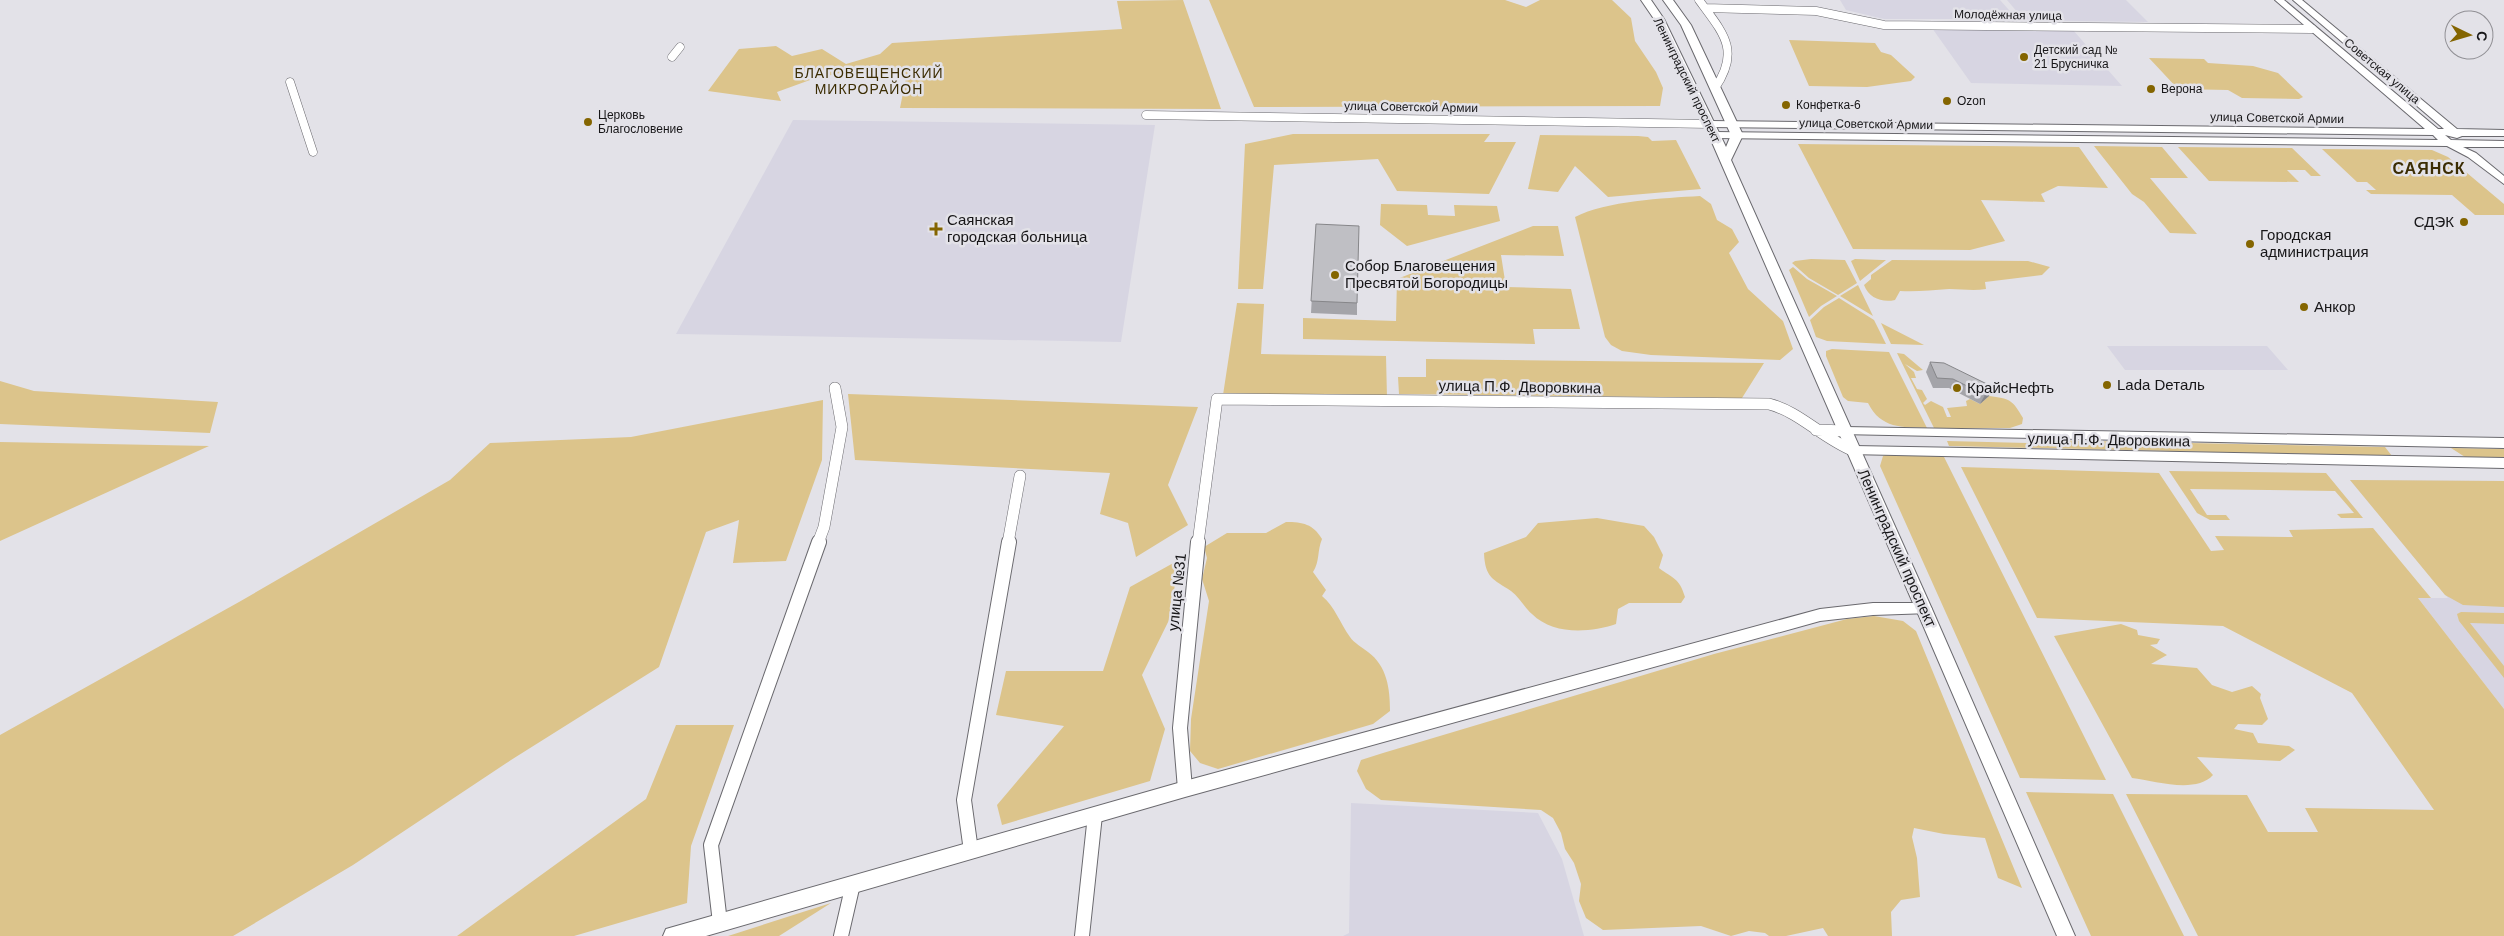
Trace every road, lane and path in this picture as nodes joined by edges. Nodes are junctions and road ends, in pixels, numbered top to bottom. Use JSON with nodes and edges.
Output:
{"nodes":[{"id":1,"x":1646,"y":0,"type":"edge"},
{"id":2,"x":1668,"y":0,"type":"edge"},
{"id":3,"x":1699,"y":0,"type":"edge"},
{"id":4,"x":2279,"y":0,"type":"edge"},
{"id":5,"x":2297,"y":0,"type":"edge"},
{"id":6,"x":1705,"y":8,"type":"junction"},
{"id":7,"x":2312,"y":29,"type":"junction"},
{"id":8,"x":680,"y":47,"type":"dead end"},
{"id":9,"x":672,"y":57,"type":"dead end"},
{"id":10,"x":290,"y":82,"type":"dead end"},
{"id":11,"x":1715,"y":88,"type":"junction"},
{"id":12,"x":1146,"y":115,"type":"dead end"},
{"id":13,"x":2049,"y":127,"type":"junction"},
{"id":14,"x":1712,"y":129,"type":"junction"},
{"id":15,"x":1734,"y":130,"type":"junction"},
{"id":16,"x":2436,"y":133,"type":"junction"},
{"id":17,"x":2455,"y":133,"type":"junction"},
{"id":18,"x":2504,"y":133,"type":"edge"},
{"id":19,"x":2058,"y":138,"type":"junction"},
{"id":20,"x":2448,"y":143,"type":"junction"},
{"id":21,"x":2467,"y":143,"type":"junction"},
{"id":22,"x":2504,"y":144,"type":"edge"},
{"id":23,"x":313,"y":152,"type":"dead end"},
{"id":24,"x":2472,"y":155,"type":"junction"},
{"id":25,"x":1726,"y":161,"type":"junction"},
{"id":26,"x":2504,"y":182,"type":"edge"},
{"id":27,"x":835,"y":388,"type":"dead end"},
{"id":28,"x":1217,"y":399,"type":"joint"},
{"id":29,"x":1814,"y":430,"type":"junction"},
{"id":30,"x":1846,"y":430,"type":"junction"},
{"id":31,"x":2392,"y":441,"type":"junction"},
{"id":32,"x":2504,"y":443,"type":"edge"},
{"id":33,"x":1854,"y":452,"type":"junction"},
{"id":34,"x":2408,"y":461,"type":"junction"},
{"id":35,"x":2504,"y":463,"type":"edge"},
{"id":36,"x":1020,"y":476,"type":"dead end"},
{"id":37,"x":1924,"y":609,"type":"junction"},
{"id":38,"x":1185,"y":790,"type":"junction"},
{"id":39,"x":1095,"y":815,"type":"junction"},
{"id":40,"x":970,"y":851,"type":"junction"},
{"id":41,"x":853,"y":884,"type":"junction"},
{"id":42,"x":720,"y":923,"type":"junction"},
{"id":43,"x":673,"y":936,"type":"edge"},
{"id":44,"x":841,"y":936,"type":"edge"},
{"id":45,"x":1082,"y":936,"type":"edge"},
{"id":46,"x":2066,"y":936,"type":"edge"}],
"edges":[{"from":1,"to":14,"type":"main road","name":"Ленинградский проспект"},
{"from":2,"to":11,"type":"main road","name":"Ленинградский проспект"},
{"from":3,"to":6,"type":"street"},
{"from":4,"to":7,"type":"street","name":"Советская улица"},
{"from":5,"to":17,"type":"street","name":"Советская улица"},
{"from":6,"to":7,"type":"street","name":"Молодёжная улица"},
{"from":6,"to":11,"type":"street"},
{"from":7,"to":16,"type":"street","name":"Советская улица"},
{"from":8,"to":9,"type":"street"},
{"from":10,"to":23,"type":"street"},
{"from":11,"to":15,"type":"main road","name":"Ленинградский проспект"},
{"from":12,"to":14,"type":"street","name":"улица Советской Армии"},
{"from":13,"to":15,"type":"street","name":"улица Советской Армии"},
{"from":13,"to":16,"type":"street","name":"улица Советской Армии"},
{"from":13,"to":19,"type":"street"},
{"from":14,"to":15,"type":"street","name":"улица Советской Армии"},
{"from":14,"to":25,"type":"main road","name":"Ленинградский проспект"},
{"from":15,"to":19,"type":"street","name":"улица Советской Армии"},
{"from":15,"to":25,"type":"main road","name":"Ленинградский проспект"},
{"from":16,"to":17,"type":"street","name":"улица Советской Армии"},
{"from":16,"to":20,"type":"street","name":"Советская улица"},
{"from":17,"to":18,"type":"street","name":"улица Советской Армии"},
{"from":17,"to":21,"type":"street","name":"Советская улица"},
{"from":19,"to":20,"type":"street","name":"улица Советской Армии"},
{"from":20,"to":21,"type":"street","name":"улица Советской Армии"},
{"from":20,"to":24,"type":"street","name":"Советская улица"},
{"from":21,"to":22,"type":"street","name":"улица Советской Армии"},
{"from":21,"to":24,"type":"street","name":"Советская улица"},
{"from":24,"to":26,"type":"street","name":"Советская улица"},
{"from":25,"to":30,"type":"main road","name":"Ленинградский проспект"},
{"from":27,"to":42,"type":"street"},
{"from":28,"to":29,"type":"street","name":"улица П.Ф. Дворовкина"},
{"from":28,"to":38,"type":"street","name":"улица №31"},
{"from":29,"to":30,"type":"street","name":"улица П.Ф. Дворовкина"},
{"from":29,"to":33,"type":"street","name":"улица П.Ф. Дворовкина"},
{"from":30,"to":31,"type":"street","name":"улица П.Ф. Дворовкина"},
{"from":30,"to":33,"type":"main road","name":"Ленинградский проспект"},
{"from":31,"to":32,"type":"street","name":"улица П.Ф. Дворовкина"},
{"from":31,"to":34,"type":"street"},
{"from":33,"to":34,"type":"street","name":"улица П.Ф. Дворовкина"},
{"from":33,"to":37,"type":"main road","name":"Ленинградский проспект"},
{"from":34,"to":35,"type":"street","name":"улица П.Ф. Дворовкина"},
{"from":36,"to":40,"type":"street"},
{"from":37,"to":38,"type":"main road"},
{"from":37,"to":46,"type":"street","name":"Ленинградский проспект"},
{"from":38,"to":39,"type":"main road"},
{"from":39,"to":40,"type":"main road"},
{"from":39,"to":45,"type":"street"},
{"from":40,"to":41,"type":"main road"},
{"from":41,"to":42,"type":"main road"},
{"from":41,"to":44,"type":"street"},
{"from":42,"to":43,"type":"main road"}]}
